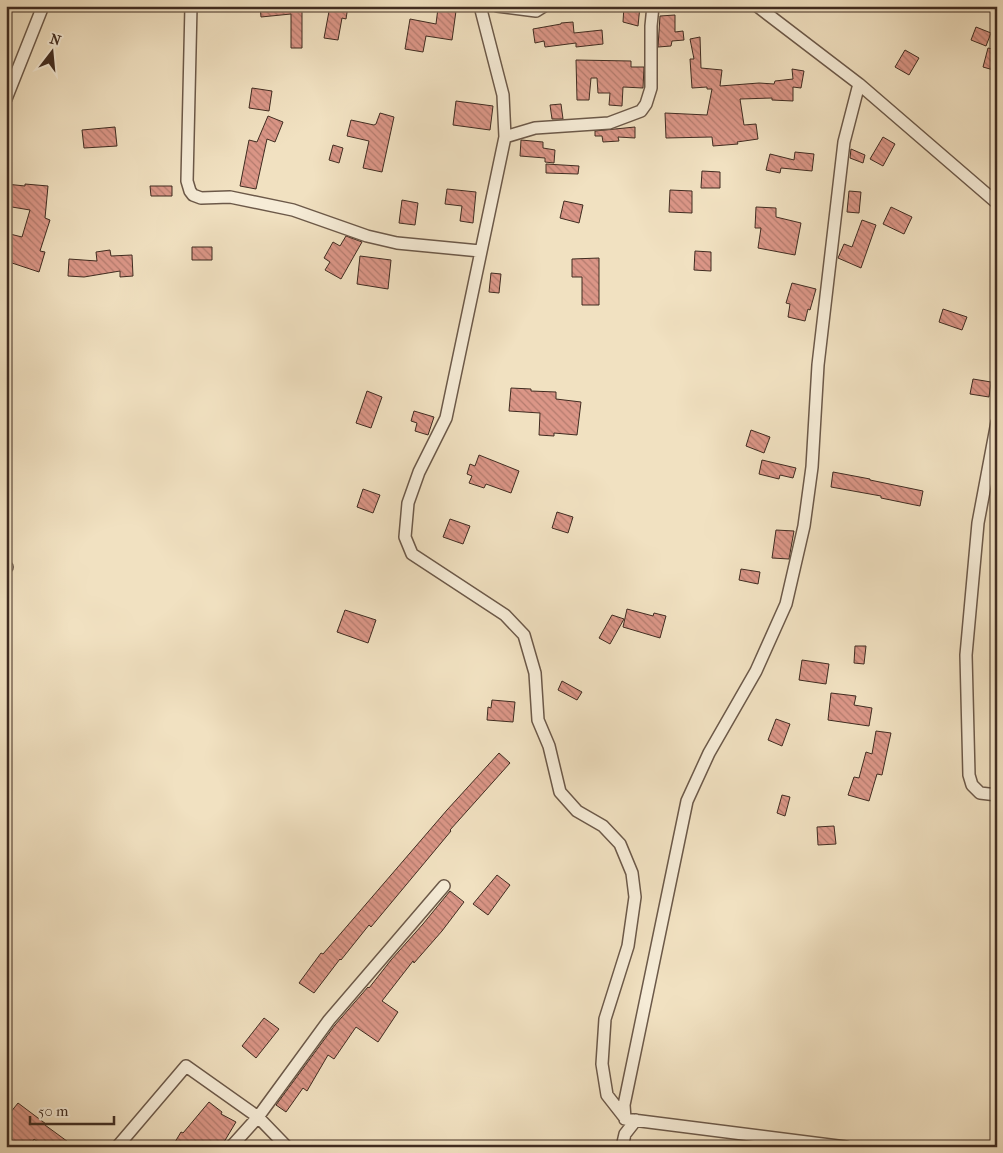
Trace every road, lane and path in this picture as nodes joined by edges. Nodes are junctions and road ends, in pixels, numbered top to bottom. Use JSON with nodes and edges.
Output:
{"nodes":[{"id":1,"x":44,"y":6,"type":"edge"},
{"id":2,"x":191,"y":6,"type":"edge"},
{"id":3,"x":480,"y":6,"type":"edge"},
{"id":4,"x":497,"y":6,"type":"edge"},
{"id":5,"x":544,"y":6,"type":"edge"},
{"id":6,"x":653,"y":6,"type":"edge"},
{"id":7,"x":757,"y":6,"type":"edge"},
{"id":8,"x":859,"y":84,"type":"junction"},
{"id":9,"x":6,"y":98,"type":"edge"},
{"id":10,"x":505,"y":137,"type":"junction"},
{"id":11,"x":996,"y":201,"type":"edge"},
{"id":12,"x":480,"y":251,"type":"junction"},
{"id":13,"x":997,"y":422,"type":"edge"},
{"id":14,"x":997,"y":795,"type":"edge"},
{"id":15,"x":444,"y":886,"type":"dead end"},
{"id":16,"x":258,"y":1117,"type":"junction"},
{"id":17,"x":630,"y":1119,"type":"junction"},
{"id":18,"x":117,"y":1147,"type":"edge"},
{"id":19,"x":231,"y":1147,"type":"edge"},
{"id":20,"x":287,"y":1147,"type":"edge"},
{"id":21,"x":622,"y":1147,"type":"edge"},
{"id":22,"x":846,"y":1147,"type":"edge"}],
"edges":[{"from":1,"to":9,"type":"street"},
{"from":2,"to":12,"type":"street"},
{"from":3,"to":10,"type":"street"},
{"from":4,"to":5,"type":"street"},
{"from":6,"to":10,"type":"street"},
{"from":7,"to":8,"type":"street"},
{"from":8,"to":11,"type":"street"},
{"from":8,"to":17,"type":"street"},
{"from":10,"to":12,"type":"street"},
{"from":12,"to":17,"type":"street"},
{"from":13,"to":14,"type":"street"},
{"from":15,"to":16,"type":"street"},
{"from":16,"to":18,"type":"street"},
{"from":16,"to":19,"type":"street"},
{"from":16,"to":20,"type":"street"},
{"from":17,"to":21,"type":"street"},
{"from":17,"to":22,"type":"street"}]}
